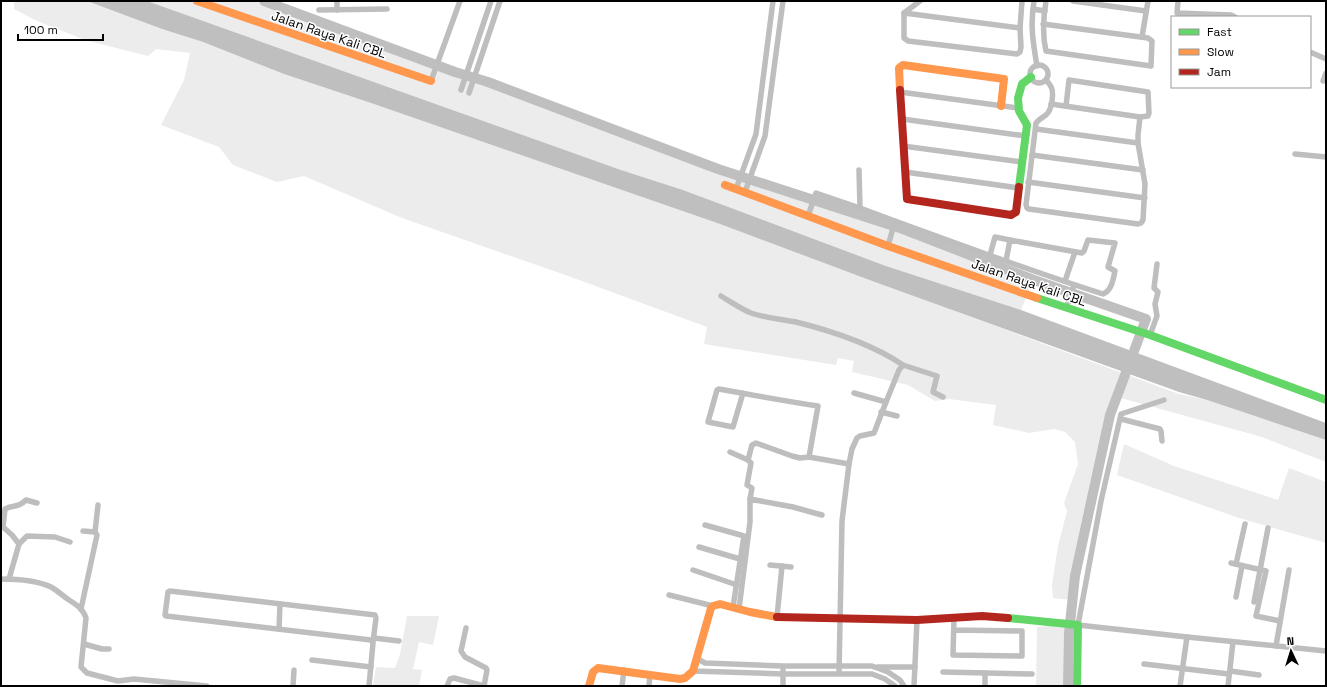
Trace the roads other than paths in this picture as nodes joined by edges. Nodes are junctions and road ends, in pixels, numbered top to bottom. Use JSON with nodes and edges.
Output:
{"nodes":[{"id":1,"x":197,"y":1,"type":"edge"},
{"id":2,"x":337,"y":1,"type":"edge"},
{"id":3,"x":460,"y":1,"type":"edge"},
{"id":4,"x":491,"y":1,"type":"edge"},
{"id":5,"x":500,"y":1,"type":"edge"},
{"id":6,"x":773,"y":1,"type":"edge"},
{"id":7,"x":783,"y":1,"type":"edge"},
{"id":8,"x":920,"y":1,"type":"edge"},
{"id":9,"x":1018,"y":1,"type":"edge"},
{"id":10,"x":1022,"y":1,"type":"edge"},
{"id":11,"x":1034,"y":1,"type":"edge"},
{"id":12,"x":1046,"y":1,"type":"edge"},
{"id":13,"x":1073,"y":1,"type":"edge"},
{"id":14,"x":1148,"y":1,"type":"edge"},
{"id":15,"x":1178,"y":1,"type":"edge"},
{"id":16,"x":216,"y":4,"type":"edge"},
{"id":17,"x":387,"y":9,"type":"dead end"},
{"id":18,"x":1033,"y":9,"type":"junction"},
{"id":19,"x":319,"y":10,"type":"dead end"},
{"id":20,"x":337,"y":10,"type":"junction"},
{"id":21,"x":1045,"y":11,"type":"junction"},
{"id":22,"x":1146,"y":11,"type":"junction"},
{"id":23,"x":904,"y":13,"type":"junction"},
{"id":24,"x":1233,"y":16,"type":"edge"},
{"id":25,"x":1043,"y":24,"type":"junction"},
{"id":26,"x":1020,"y":28,"type":"junction"},
{"id":27,"x":1142,"y":37,"type":"junction"},
{"id":28,"x":1311,"y":52,"type":"edge"},
{"id":29,"x":1326,"y":59,"type":"edge"},
{"id":30,"x":1037,"y":66,"type":"junction"},
{"id":31,"x":1326,"y":73,"type":"edge"},
{"id":32,"x":1031,"y":77,"type":"junction"},
{"id":33,"x":1046,"y":80,"type":"junction"},
{"id":34,"x":431,"y":81,"type":"joint"},
{"id":35,"x":1323,"y":81,"type":"dead end"},
{"id":36,"x":461,"y":90,"type":"dead end"},
{"id":37,"x":900,"y":92,"type":"junction"},
{"id":38,"x":469,"y":93,"type":"dead end"},
{"id":39,"x":761,"y":95,"type":"junction"},
{"id":40,"x":770,"y":96,"type":"junction"},
{"id":41,"x":1051,"y":104,"type":"junction"},
{"id":42,"x":1001,"y":106,"type":"junction"},
{"id":43,"x":1066,"y":106,"type":"junction"},
{"id":44,"x":1018,"y":108,"type":"junction"},
{"id":45,"x":1140,"y":117,"type":"junction"},
{"id":46,"x":902,"y":119,"type":"junction"},
{"id":47,"x":1036,"y":129,"type":"junction"},
{"id":48,"x":1026,"y":136,"type":"junction"},
{"id":49,"x":1138,"y":143,"type":"junction"},
{"id":50,"x":903,"y":146,"type":"junction"},
{"id":51,"x":1295,"y":154,"type":"dead end"},
{"id":52,"x":1032,"y":155,"type":"junction"},
{"id":53,"x":1326,"y":157,"type":"edge"},
{"id":54,"x":1022,"y":162,"type":"junction"},
{"id":55,"x":860,"y":170,"type":"dead end"},
{"id":56,"x":1143,"y":170,"type":"junction"},
{"id":57,"x":905,"y":172,"type":"junction"},
{"id":58,"x":1028,"y":182,"type":"junction"},
{"id":59,"x":725,"y":185,"type":"dead end"},
{"id":60,"x":1019,"y":188,"type":"junction"},
{"id":61,"x":736,"y":189,"type":"junction"},
{"id":62,"x":745,"y":192,"type":"junction"},
{"id":63,"x":1145,"y":198,"type":"junction"},
{"id":64,"x":860,"y":208,"type":"junction"},
{"id":65,"x":808,"y":216,"type":"junction"},
{"id":66,"x":895,"y":222,"type":"junction"},
{"id":67,"x":1010,"y":240,"type":"junction"},
{"id":68,"x":888,"y":246,"type":"junction"},
{"id":69,"x":1075,"y":252,"type":"junction"},
{"id":70,"x":990,"y":255,"type":"junction"},
{"id":71,"x":1006,"y":261,"type":"junction"},
{"id":72,"x":1157,"y":264,"type":"dead end"},
{"id":73,"x":1065,"y":281,"type":"junction"},
{"id":74,"x":1074,"y":286,"type":"junction"},
{"id":75,"x":722,"y":296,"type":"dead end"},
{"id":76,"x":1066,"y":308,"type":"junction"},
{"id":77,"x":1152,"y":332,"type":"junction"},
{"id":78,"x":903,"y":365,"type":"junction"},
{"id":79,"x":742,"y":393,"type":"junction"},
{"id":80,"x":854,"y":393,"type":"dead end"},
{"id":81,"x":943,"y":397,"type":"dead end"},
{"id":82,"x":1164,"y":400,"type":"dead end"},
{"id":83,"x":1326,"y":400,"type":"edge"},
{"id":84,"x":886,"y":402,"type":"junction"},
{"id":85,"x":881,"y":412,"type":"junction"},
{"id":86,"x":897,"y":416,"type":"dead end"},
{"id":87,"x":1121,"y":419,"type":"junction"},
{"id":88,"x":1162,"y":441,"type":"dead end"},
{"id":89,"x":730,"y":452,"type":"dead end"},
{"id":90,"x":809,"y":457,"type":"junction"},
{"id":91,"x":748,"y":460,"type":"junction"},
{"id":92,"x":849,"y":464,"type":"junction"},
{"id":93,"x":750,"y":499,"type":"junction"},
{"id":94,"x":37,"y":503,"type":"dead end"},
{"id":95,"x":98,"y":505,"type":"dead end"},
{"id":96,"x":822,"y":515,"type":"dead end"},
{"id":97,"x":1245,"y":524,"type":"dead end"},
{"id":98,"x":2,"y":526,"type":"edge"},
{"id":99,"x":705,"y":526,"type":"dead end"},
{"id":100,"x":1268,"y":528,"type":"dead end"},
{"id":101,"x":83,"y":531,"type":"dead end"},
{"id":102,"x":95,"y":532,"type":"junction"},
{"id":103,"x":70,"y":542,"type":"dead end"},
{"id":104,"x":19,"y":544,"type":"junction"},
{"id":105,"x":699,"y":547,"type":"dead end"},
{"id":106,"x":740,"y":559,"type":"junction"},
{"id":107,"x":1236,"y":564,"type":"junction"},
{"id":108,"x":770,"y":565,"type":"dead end"},
{"id":109,"x":782,"y":566,"type":"junction"},
{"id":110,"x":791,"y":567,"type":"dead end"},
{"id":111,"x":1260,"y":569,"type":"junction"},
{"id":112,"x":693,"y":570,"type":"dead end"},
{"id":113,"x":1289,"y":570,"type":"dead end"},
{"id":114,"x":1,"y":579,"type":"edge"},
{"id":115,"x":9,"y":579,"type":"junction"},
{"id":116,"x":737,"y":585,"type":"junction"},
{"id":117,"x":669,"y":595,"type":"dead end"},
{"id":118,"x":1236,"y":597,"type":"dead end"},
{"id":119,"x":1254,"y":602,"type":"dead end"},
{"id":120,"x":280,"y":604,"type":"junction"},
{"id":121,"x":714,"y":606,"type":"junction"},
{"id":122,"x":736,"y":608,"type":"junction"},
{"id":123,"x":81,"y":609,"type":"junction"},
{"id":124,"x":777,"y":617,"type":"junction"},
{"id":125,"x":954,"y":618,"type":"junction"},
{"id":126,"x":840,"y":619,"type":"junction"},
{"id":127,"x":917,"y":620,"type":"junction"},
{"id":128,"x":1280,"y":621,"type":"junction"},
{"id":129,"x":1077,"y":625,"type":"junction"},
{"id":130,"x":466,"y":628,"type":"dead end"},
{"id":131,"x":279,"y":630,"type":"junction"},
{"id":132,"x":954,"y":630,"type":"junction"},
{"id":133,"x":1187,"y":637,"type":"junction"},
{"id":134,"x":373,"y":640,"type":"junction"},
{"id":135,"x":400,"y":641,"type":"dead end"},
{"id":136,"x":1233,"y":642,"type":"junction"},
{"id":137,"x":84,"y":644,"type":"junction"},
{"id":138,"x":1276,"y":646,"type":"junction"},
{"id":139,"x":109,"y":648,"type":"dead end"},
{"id":140,"x":1326,"y":651,"type":"edge"},
{"id":141,"x":696,"y":658,"type":"junction"},
{"id":142,"x":312,"y":660,"type":"dead end"},
{"id":143,"x":1144,"y":664,"type":"dead end"},
{"id":144,"x":783,"y":666,"type":"junction"},
{"id":145,"x":839,"y":666,"type":"junction"},
{"id":146,"x":872,"y":666,"type":"junction"},
{"id":147,"x":371,"y":667,"type":"junction"},
{"id":148,"x":915,"y":667,"type":"junction"},
{"id":149,"x":1182,"y":669,"type":"junction"},
{"id":150,"x":294,"y":670,"type":"dead end"},
{"id":151,"x":624,"y":670,"type":"junction"},
{"id":152,"x":693,"y":671,"type":"junction"},
{"id":153,"x":942,"y":672,"type":"dead end"},
{"id":154,"x":839,"y":673,"type":"junction"},
{"id":155,"x":985,"y":673,"type":"junction"},
{"id":156,"x":1230,"y":673,"type":"junction"},
{"id":157,"x":783,"y":674,"type":"junction"},
{"id":158,"x":1032,"y":674,"type":"dead end"},
{"id":159,"x":650,"y":675,"type":"junction"},
{"id":160,"x":1259,"y":675,"type":"dead end"},
{"id":161,"x":155,"y":683,"type":"edge"},
{"id":162,"x":207,"y":686,"type":"edge"},
{"id":163,"x":294,"y":686,"type":"edge"},
{"id":164,"x":369,"y":686,"type":"edge"},
{"id":165,"x":447,"y":686,"type":"edge"},
{"id":166,"x":589,"y":686,"type":"edge"},
{"id":167,"x":622,"y":686,"type":"edge"},
{"id":168,"x":649,"y":686,"type":"edge"},
{"id":169,"x":783,"y":686,"type":"edge"},
{"id":170,"x":896,"y":686,"type":"edge"},
{"id":171,"x":904,"y":686,"type":"edge"},
{"id":172,"x":914,"y":686,"type":"edge"},
{"id":173,"x":985,"y":686,"type":"edge"},
{"id":174,"x":1078,"y":686,"type":"edge"},
{"id":175,"x":1180,"y":686,"type":"edge"},
{"id":176,"x":1228,"y":686,"type":"edge"}],
"edges":[{"from":1,"to":16,"type":"street","name":"Jalan Raya Kali CBL"},
{"from":2,"to":20,"type":"street"},
{"from":3,"to":34,"type":"street"},
{"from":4,"to":36,"type":"street"},
{"from":5,"to":38,"type":"street"},
{"from":6,"to":39,"type":"street"},
{"from":7,"to":40,"type":"street"},
{"from":8,"to":23,"type":"street"},
{"from":9,"to":10,"type":"street"},
{"from":10,"to":26,"type":"street"},
{"from":11,"to":18,"type":"street"},
{"from":12,"to":21,"type":"street"},
{"from":13,"to":22,"type":"street"},
{"from":14,"to":22,"type":"street"},
{"from":15,"to":24,"type":"street"},
{"from":16,"to":34,"type":"street","name":"Jalan Raya Kali CBL"},
{"from":17,"to":20,"type":"street"},
{"from":18,"to":21,"type":"street"},
{"from":18,"to":30,"type":"street"},
{"from":19,"to":20,"type":"street"},
{"from":21,"to":25,"type":"street"},
{"from":22,"to":27,"type":"street"},
{"from":23,"to":26,"type":"street"},
{"from":23,"to":26,"type":"street"},
{"from":25,"to":27,"type":"street"},
{"from":25,"to":27,"type":"street"},
{"from":28,"to":29,"type":"street"},
{"from":30,"to":32,"type":"street"},
{"from":30,"to":33,"type":"street"},
{"from":31,"to":35,"type":"street"},
{"from":32,"to":33,"type":"street"},
{"from":32,"to":44,"type":"street"},
{"from":33,"to":41,"type":"street"},
{"from":37,"to":42,"type":"street"},
{"from":37,"to":42,"type":"street"},
{"from":37,"to":46,"type":"street"},
{"from":39,"to":40,"type":"street"},
{"from":39,"to":61,"type":"street"},
{"from":40,"to":62,"type":"street"},
{"from":41,"to":43,"type":"street"},
{"from":41,"to":47,"type":"street"},
{"from":42,"to":44,"type":"street"},
{"from":43,"to":45,"type":"street"},
{"from":43,"to":45,"type":"street"},
{"from":44,"to":48,"type":"street"},
{"from":45,"to":49,"type":"street"},
{"from":46,"to":48,"type":"street"},
{"from":46,"to":50,"type":"street"},
{"from":47,"to":49,"type":"street"},
{"from":47,"to":52,"type":"street"},
{"from":48,"to":54,"type":"street"},
{"from":49,"to":56,"type":"street"},
{"from":50,"to":54,"type":"street"},
{"from":50,"to":57,"type":"street"},
{"from":51,"to":53,"type":"street"},
{"from":52,"to":56,"type":"street"},
{"from":52,"to":58,"type":"street"},
{"from":54,"to":60,"type":"street"},
{"from":55,"to":64,"type":"street"},
{"from":56,"to":63,"type":"street"},
{"from":57,"to":60,"type":"street"},
{"from":57,"to":60,"type":"street"},
{"from":58,"to":63,"type":"street"},
{"from":58,"to":63,"type":"street"},
{"from":59,"to":61,"type":"street","name":"Jalan Raya Kali CBL"},
{"from":61,"to":62,"type":"street","name":"Jalan Raya Kali CBL"},
{"from":62,"to":65,"type":"street","name":"Jalan Raya Kali CBL"},
{"from":64,"to":65,"type":"street"},
{"from":64,"to":66,"type":"street"},
{"from":65,"to":68,"type":"street","name":"Jalan Raya Kali CBL"},
{"from":66,"to":68,"type":"street"},
{"from":66,"to":70,"type":"street"},
{"from":67,"to":69,"type":"street"},
{"from":67,"to":70,"type":"street"},
{"from":67,"to":71,"type":"street"},
{"from":68,"to":76,"type":"street","name":"Jalan Raya Kali CBL"},
{"from":69,"to":73,"type":"street"},
{"from":69,"to":74,"type":"street"},
{"from":70,"to":71,"type":"street"},
{"from":71,"to":73,"type":"street"},
{"from":72,"to":77,"type":"street"},
{"from":73,"to":74,"type":"street"},
{"from":74,"to":76,"type":"street"},
{"from":75,"to":78,"type":"street"},
{"from":76,"to":77,"type":"street","name":"Jalan Raya Kali CBL"},
{"from":77,"to":83,"type":"street","name":"Jalan Raya Kali CBL"},
{"from":78,"to":81,"type":"street"},
{"from":78,"to":84,"type":"street"},
{"from":79,"to":79,"type":"street"},
{"from":79,"to":90,"type":"street"},
{"from":80,"to":84,"type":"street"},
{"from":82,"to":87,"type":"street"},
{"from":84,"to":85,"type":"street"},
{"from":85,"to":86,"type":"street"},
{"from":85,"to":92,"type":"street"},
{"from":87,"to":88,"type":"street"},
{"from":87,"to":129,"type":"street"},
{"from":89,"to":91,"type":"street"},
{"from":90,"to":91,"type":"street"},
{"from":90,"to":92,"type":"street"},
{"from":91,"to":93,"type":"street"},
{"from":92,"to":126,"type":"street"},
{"from":93,"to":96,"type":"street"},
{"from":93,"to":122,"type":"street"},
{"from":94,"to":98,"type":"street"},
{"from":95,"to":102,"type":"street"},
{"from":97,"to":107,"type":"street"},
{"from":98,"to":104,"type":"street"},
{"from":99,"to":106,"type":"street"},
{"from":100,"to":111,"type":"street"},
{"from":101,"to":102,"type":"street"},
{"from":102,"to":123,"type":"street"},
{"from":103,"to":104,"type":"street"},
{"from":104,"to":115,"type":"street"},
{"from":105,"to":106,"type":"street"},
{"from":106,"to":116,"type":"street"},
{"from":107,"to":111,"type":"street"},
{"from":107,"to":118,"type":"street"},
{"from":108,"to":109,"type":"street"},
{"from":109,"to":110,"type":"street"},
{"from":109,"to":124,"type":"street"},
{"from":111,"to":119,"type":"street"},
{"from":111,"to":128,"type":"street"},
{"from":112,"to":116,"type":"street"},
{"from":113,"to":128,"type":"street"},
{"from":114,"to":115,"type":"street"},
{"from":115,"to":123,"type":"street"},
{"from":116,"to":122,"type":"street"},
{"from":117,"to":121,"type":"street"},
{"from":120,"to":131,"type":"street"},
{"from":120,"to":131,"type":"street"},
{"from":120,"to":134,"type":"street"},
{"from":121,"to":122,"type":"street"},
{"from":121,"to":141,"type":"street"},
{"from":122,"to":124,"type":"street"},
{"from":123,"to":137,"type":"street"},
{"from":124,"to":126,"type":"street"},
{"from":125,"to":127,"type":"street"},
{"from":125,"to":129,"type":"street"},
{"from":125,"to":132,"type":"street"},
{"from":126,"to":127,"type":"street"},
{"from":126,"to":145,"type":"street"},
{"from":127,"to":148,"type":"street"},
{"from":128,"to":138,"type":"street"},
{"from":129,"to":133,"type":"street"},
{"from":129,"to":174,"type":"street"},
{"from":130,"to":165,"type":"street"},
{"from":131,"to":134,"type":"street"},
{"from":132,"to":132,"type":"street"},
{"from":133,"to":136,"type":"street"},
{"from":133,"to":149,"type":"street"},
{"from":134,"to":135,"type":"street"},
{"from":134,"to":147,"type":"street"},
{"from":136,"to":138,"type":"street"},
{"from":136,"to":156,"type":"street"},
{"from":137,"to":139,"type":"street"},
{"from":137,"to":161,"type":"street"},
{"from":138,"to":140,"type":"street"},
{"from":141,"to":144,"type":"street"},
{"from":141,"to":152,"type":"street"},
{"from":142,"to":147,"type":"street"},
{"from":143,"to":149,"type":"street"},
{"from":144,"to":145,"type":"street"},
{"from":144,"to":157,"type":"street"},
{"from":145,"to":146,"type":"street"},
{"from":145,"to":154,"type":"street"},
{"from":146,"to":148,"type":"street"},
{"from":146,"to":171,"type":"street"},
{"from":147,"to":164,"type":"street"},
{"from":148,"to":172,"type":"street"},
{"from":149,"to":156,"type":"street"},
{"from":149,"to":175,"type":"street"},
{"from":150,"to":163,"type":"street"},
{"from":151,"to":159,"type":"street"},
{"from":151,"to":166,"type":"street"},
{"from":151,"to":167,"type":"street"},
{"from":152,"to":157,"type":"street"},
{"from":152,"to":159,"type":"street"},
{"from":153,"to":155,"type":"street"},
{"from":154,"to":157,"type":"street"},
{"from":154,"to":170,"type":"street"},
{"from":155,"to":158,"type":"street"},
{"from":155,"to":173,"type":"street"},
{"from":156,"to":160,"type":"street"},
{"from":156,"to":176,"type":"street"},
{"from":157,"to":169,"type":"street"},
{"from":159,"to":168,"type":"street"},
{"from":161,"to":162,"type":"street"}]}
